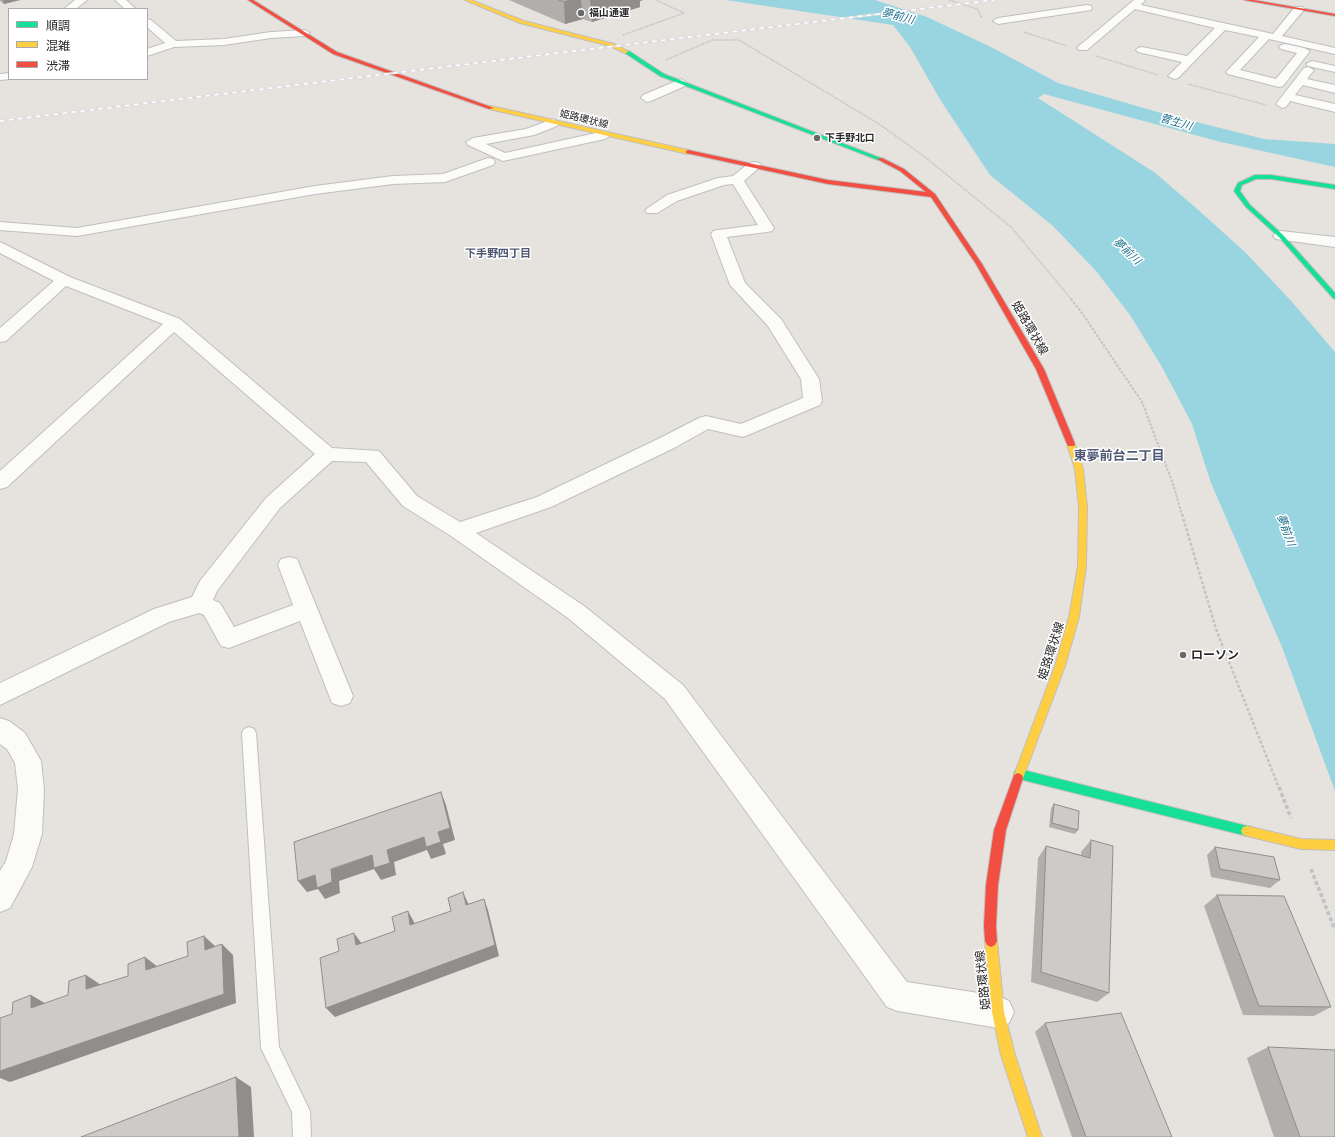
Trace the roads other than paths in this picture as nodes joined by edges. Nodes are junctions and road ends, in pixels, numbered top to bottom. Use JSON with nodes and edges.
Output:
{"nodes":[{"id":1,"x":82,"y":0,"type":"edge"},
{"id":2,"x":120,"y":0,"type":"edge"},
{"id":3,"x":250,"y":0,"type":"edge"},
{"id":4,"x":467,"y":0,"type":"edge"},
{"id":5,"x":1246,"y":0,"type":"edge"},
{"id":6,"x":1064,"y":2,"type":"dead end"},
{"id":7,"x":1136,"y":3,"type":"edge"},
{"id":8,"x":71,"y":8,"type":"edge"},
{"id":9,"x":130,"y":8,"type":"edge"},
{"id":10,"x":1087,"y":8,"type":"junction"},
{"id":11,"x":1299,"y":9,"type":"junction"},
{"id":12,"x":1335,"y":15,"type":"edge"},
{"id":13,"x":1120,"y":17,"type":"junction"},
{"id":14,"x":998,"y":21,"type":"dead end"},
{"id":15,"x":148,"y":23,"type":"edge"},
{"id":16,"x":1223,"y":26,"type":"junction"},
{"id":17,"x":305,"y":33,"type":"junction"},
{"id":18,"x":1268,"y":38,"type":"junction"},
{"id":19,"x":174,"y":44,"type":"junction"},
{"id":20,"x":1078,"y":48,"type":"road end"},
{"id":21,"x":1142,"y":50,"type":"dead end"},
{"id":22,"x":1330,"y":50,"type":"edge"},
{"id":23,"x":148,"y":53,"type":"edge"},
{"id":24,"x":1189,"y":60,"type":"junction"},
{"id":25,"x":1312,"y":64,"type":"junction"},
{"id":26,"x":1335,"y":70,"type":"edge"},
{"id":27,"x":1168,"y":76,"type":"road end"},
{"id":28,"x":1300,"y":81,"type":"junction"},
{"id":29,"x":681,"y":82,"type":"junction"},
{"id":30,"x":1335,"y":89,"type":"edge"},
{"id":31,"x":647,"y":98,"type":"dead end"},
{"id":32,"x":1335,"y":108,"type":"edge"},
{"id":33,"x":553,"y":123,"type":"junction"},
{"id":34,"x":605,"y":135,"type":"junction"},
{"id":35,"x":488,"y":162,"type":"dead end"},
{"id":36,"x":754,"y":166,"type":"junction"},
{"id":37,"x":737,"y":180,"type":"junction"},
{"id":38,"x":1335,"y":187,"type":"edge"},
{"id":39,"x":933,"y":195,"type":"junction"},
{"id":40,"x":652,"y":210,"type":"dead end"},
{"id":41,"x":0,"y":226,"type":"edge"},
{"id":42,"x":1281,"y":236,"type":"junction"},
{"id":43,"x":1335,"y":242,"type":"edge"},
{"id":44,"x":0,"y":247,"type":"edge"},
{"id":45,"x":64,"y":280,"type":"junction"},
{"id":46,"x":1335,"y":297,"type":"edge"},
{"id":47,"x":174,"y":323,"type":"junction"},
{"id":48,"x":0,"y":337,"type":"edge"},
{"id":49,"x":327,"y":454,"type":"junction"},
{"id":50,"x":0,"y":482,"type":"edge"},
{"id":51,"x":458,"y":531,"type":"junction"},
{"id":52,"x":289,"y":565,"type":"dead end"},
{"id":53,"x":200,"y":604,"type":"junction"},
{"id":54,"x":307,"y":609,"type":"junction"},
{"id":55,"x":0,"y":695,"type":"edge"},
{"id":56,"x":341,"y":696,"type":"dead end"},
{"id":57,"x":0,"y":729,"type":"edge"},
{"id":58,"x":248,"y":733,"type":"dead end"},
{"id":59,"x":1019,"y":774,"type":"junction"},
{"id":60,"x":1335,"y":845,"type":"edge"},
{"id":61,"x":0,"y":898,"type":"edge"},
{"id":62,"x":998,"y":1012,"type":"junction"},
{"id":63,"x":302,"y":1137,"type":"edge"},
{"id":64,"x":1036,"y":1137,"type":"edge"}],
"edges":[{"from":1,"to":8,"type":"street"},
{"from":2,"to":9,"type":"street"},
{"from":3,"to":17,"type":"main road","name":"姫路環状線"},
{"from":4,"to":29,"type":"main road","name":"姫路環状線"},
{"from":5,"to":11,"type":"main road"},
{"from":6,"to":10,"type":"street"},
{"from":7,"to":13,"type":"street"},
{"from":7,"to":16,"type":"street"},
{"from":10,"to":13,"type":"street"},
{"from":10,"to":14,"type":"street"},
{"from":11,"to":12,"type":"main road"},
{"from":11,"to":18,"type":"street"},
{"from":13,"to":20,"type":"street"},
{"from":15,"to":19,"type":"street"},
{"from":16,"to":18,"type":"street"},
{"from":16,"to":24,"type":"street"},
{"from":17,"to":19,"type":"street"},
{"from":17,"to":33,"type":"main road","name":"姫路環状線"},
{"from":18,"to":18,"type":"street"},
{"from":18,"to":22,"type":"street"},
{"from":19,"to":23,"type":"street"},
{"from":21,"to":24,"type":"street"},
{"from":22,"to":25,"type":"street"},
{"from":24,"to":27,"type":"street"},
{"from":25,"to":26,"type":"street"},
{"from":25,"to":28,"type":"street"},
{"from":28,"to":30,"type":"street"},
{"from":28,"to":32,"type":"street"},
{"from":29,"to":31,"type":"street"},
{"from":29,"to":39,"type":"main road","name":"姫路環状線"},
{"from":33,"to":34,"type":"main road","name":"姫路環状線"},
{"from":33,"to":34,"type":"street"},
{"from":34,"to":36,"type":"main road","name":"姫路環状線"},
{"from":35,"to":41,"type":"street"},
{"from":36,"to":37,"type":"street"},
{"from":36,"to":39,"type":"main road","name":"姫路環状線"},
{"from":37,"to":40,"type":"street"},
{"from":37,"to":51,"type":"street"},
{"from":38,"to":42,"type":"main road"},
{"from":39,"to":59,"type":"main road","name":"姫路環状線"},
{"from":42,"to":43,"type":"street"},
{"from":42,"to":46,"type":"main road"},
{"from":44,"to":45,"type":"street"},
{"from":45,"to":47,"type":"street"},
{"from":45,"to":48,"type":"street"},
{"from":47,"to":49,"type":"street"},
{"from":47,"to":50,"type":"street"},
{"from":49,"to":51,"type":"street"},
{"from":49,"to":53,"type":"street"},
{"from":51,"to":62,"type":"street"},
{"from":52,"to":54,"type":"street"},
{"from":53,"to":54,"type":"street"},
{"from":53,"to":55,"type":"street"},
{"from":54,"to":56,"type":"street"},
{"from":57,"to":61,"type":"street"},
{"from":58,"to":63,"type":"lane"},
{"from":59,"to":60,"type":"main road"},
{"from":59,"to":62,"type":"main road","name":"姫路環状線"},
{"from":62,"to":64,"type":"main road","name":"姫路環状線"}]}
